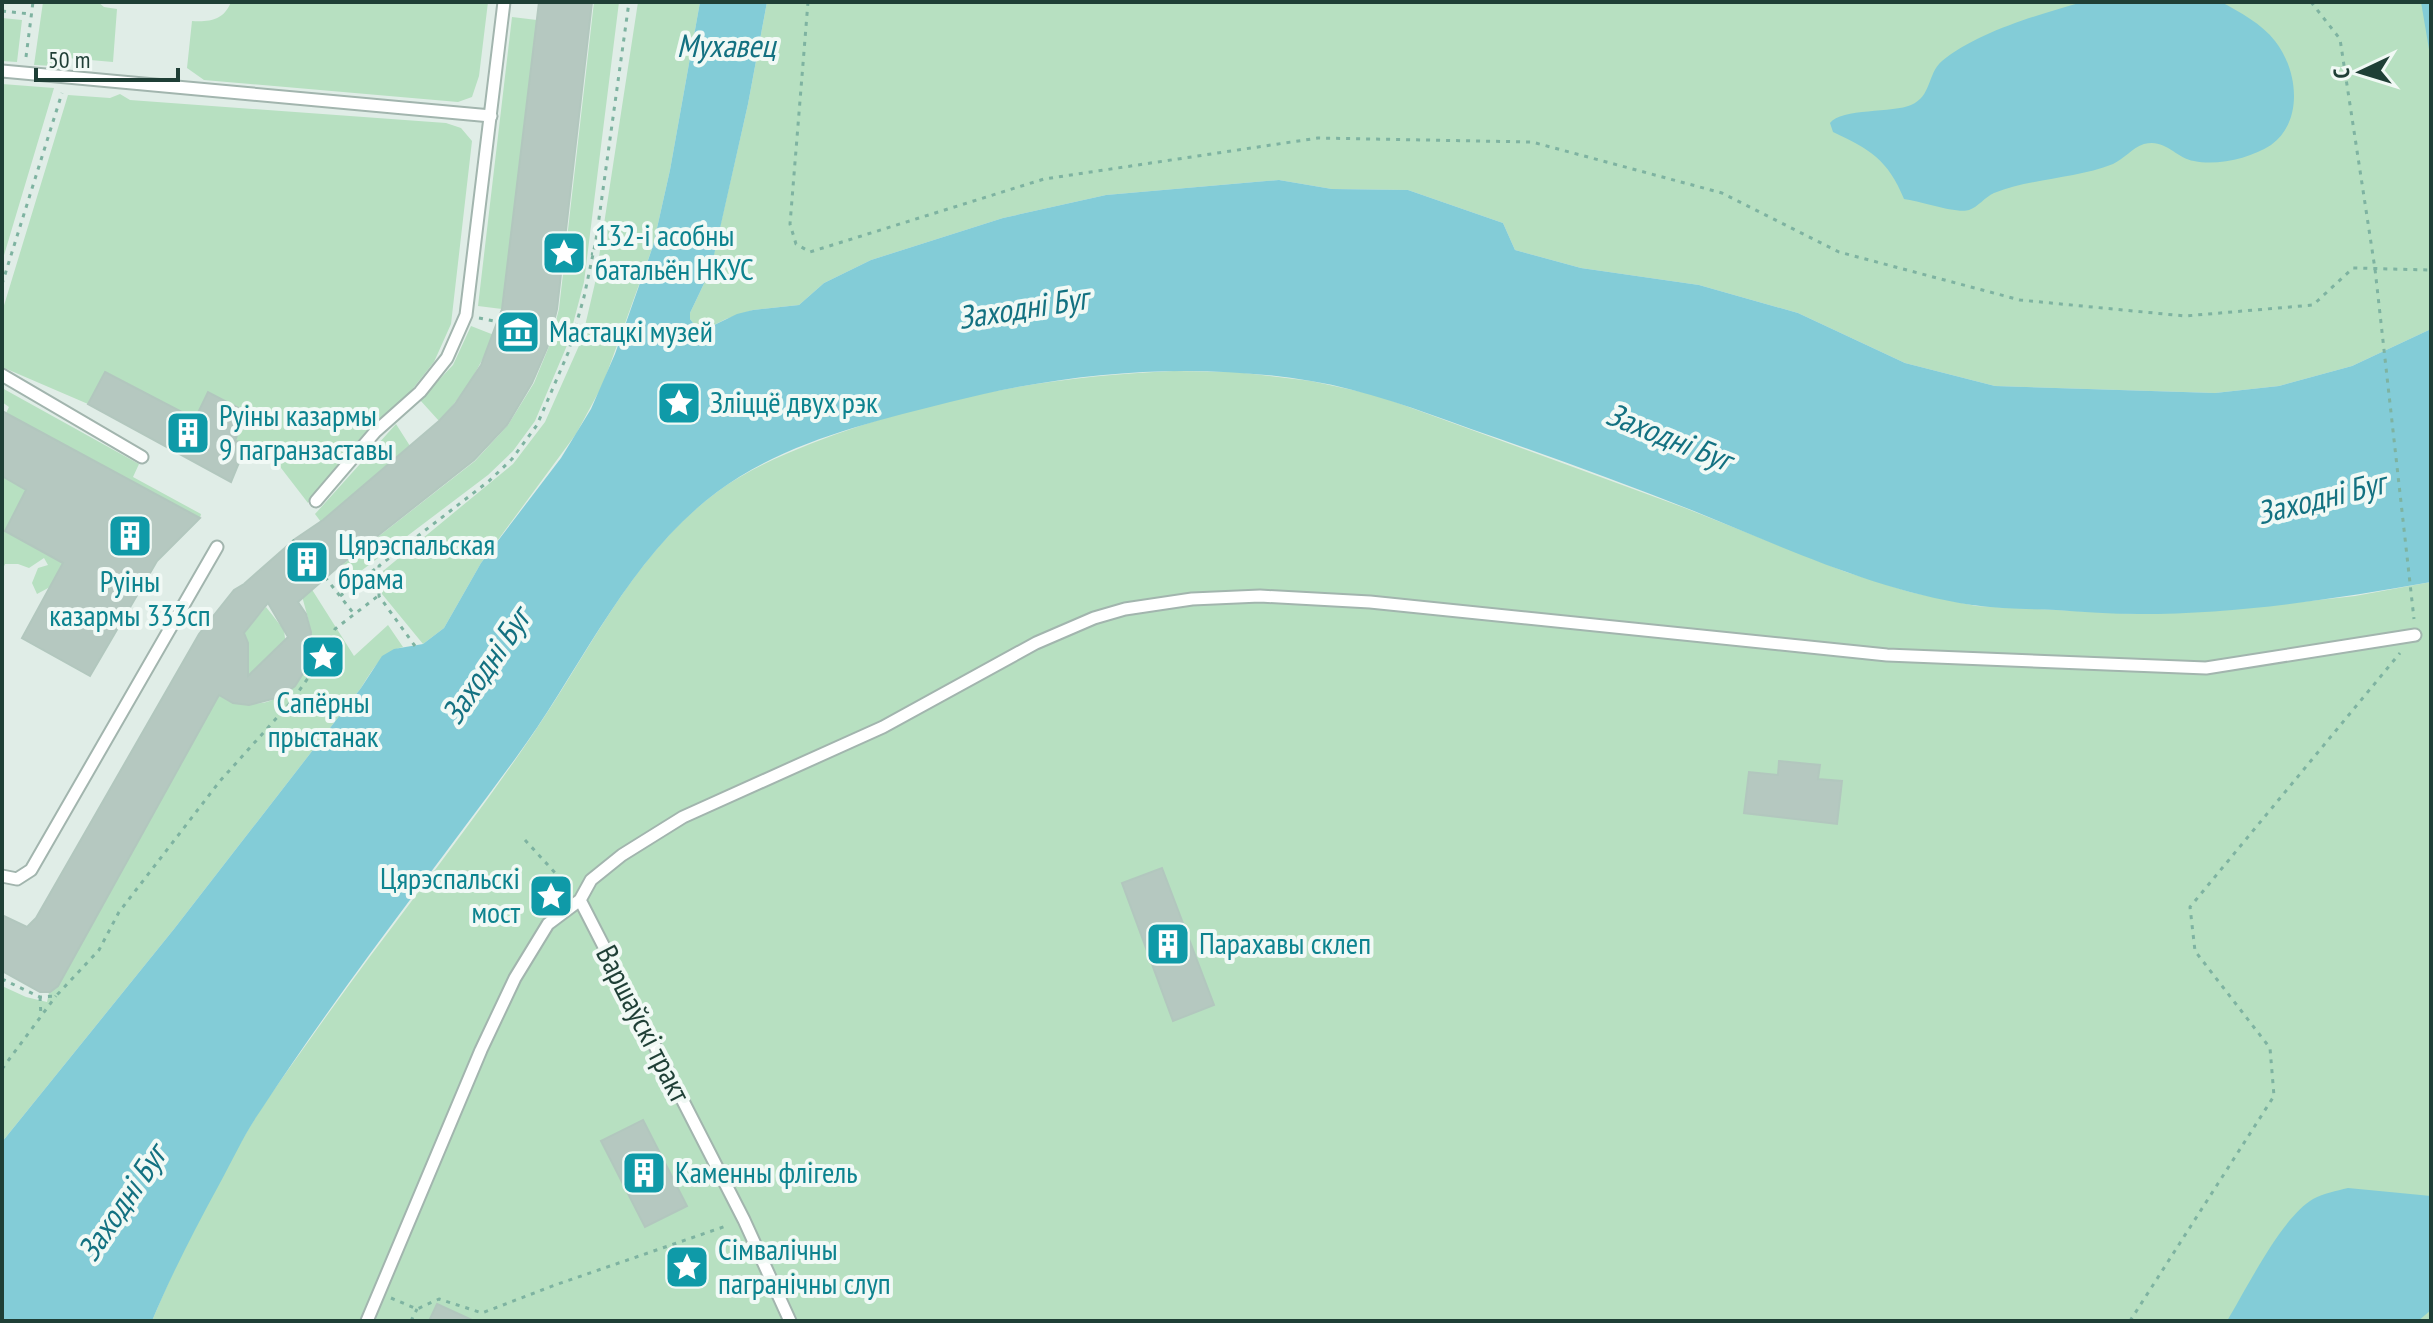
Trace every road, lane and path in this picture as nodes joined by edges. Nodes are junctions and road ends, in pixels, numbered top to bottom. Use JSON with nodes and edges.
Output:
{"nodes":[{"id":1,"x":33,"y":2,"type":"edge"},
{"id":2,"x":504,"y":2,"type":"edge"},
{"id":3,"x":629,"y":2,"type":"edge"},
{"id":4,"x":808,"y":2,"type":"edge"},
{"id":5,"x":2311,"y":2,"type":"edge"},
{"id":6,"x":2,"y":11,"type":"edge"},
{"id":7,"x":32,"y":14,"type":"junction"},
{"id":8,"x":2,"y":71,"type":"edge"},
{"id":9,"x":24,"y":73,"type":"junction"},
{"id":10,"x":67,"y":78,"type":"junction"},
{"id":11,"x":491,"y":116,"type":"junction"},
{"id":12,"x":571,"y":252,"type":"dead end"},
{"id":13,"x":593,"y":254,"type":"junction"},
{"id":14,"x":2375,"y":269,"type":"junction"},
{"id":15,"x":2431,"y":270,"type":"edge"},
{"id":16,"x":2,"y":284,"type":"edge"},
{"id":17,"x":2,"y":375,"type":"edge"},
{"id":18,"x":142,"y":457,"type":"dead end"},
{"id":19,"x":316,"y":501,"type":"dead end"},
{"id":20,"x":217,"y":547,"type":"dead end"},
{"id":21,"x":379,"y":566,"type":"junction"},
{"id":22,"x":325,"y":577,"type":"dead end"},
{"id":23,"x":340,"y":596,"type":"junction"},
{"id":24,"x":379,"y":596,"type":"junction"},
{"id":25,"x":354,"y":614,"type":"junction"},
{"id":26,"x":2415,"y":635,"type":"junction"},
{"id":27,"x":415,"y":646,"type":"dead end"},
{"id":28,"x":525,"y":840,"type":"dead end"},
{"id":29,"x":2,"y":876,"type":"edge"},
{"id":30,"x":580,"y":900,"type":"junction"},
{"id":31,"x":2,"y":979,"type":"edge"},
{"id":32,"x":56,"y":996,"type":"junction"},
{"id":33,"x":40,"y":997,"type":"junction"},
{"id":34,"x":41,"y":1017,"type":"junction"},
{"id":35,"x":2,"y":1069,"type":"edge"},
{"id":36,"x":744,"y":1220,"type":"junction"},
{"id":37,"x":379,"y":1293,"type":"junction"},
{"id":38,"x":417,"y":1309,"type":"junction"},
{"id":39,"x":367,"y":1321,"type":"edge"},
{"id":40,"x":411,"y":1321,"type":"edge"},
{"id":41,"x":790,"y":1321,"type":"edge"},
{"id":42,"x":2130,"y":1321,"type":"edge"}],
"edges":[{"from":1,"to":7,"type":"path"},
{"from":2,"to":11,"type":"lane"},
{"from":3,"to":13,"type":"path"},
{"from":4,"to":14,"type":"path"},
{"from":5,"to":14,"type":"path"},
{"from":6,"to":7,"type":"path"},
{"from":7,"to":9,"type":"path"},
{"from":8,"to":9,"type":"lane"},
{"from":9,"to":10,"type":"lane"},
{"from":10,"to":11,"type":"lane"},
{"from":10,"to":16,"type":"path"},
{"from":11,"to":19,"type":"lane"},
{"from":12,"to":13,"type":"path"},
{"from":13,"to":21,"type":"path"},
{"from":14,"to":15,"type":"path"},
{"from":14,"to":26,"type":"path"},
{"from":17,"to":18,"type":"lane"},
{"from":20,"to":29,"type":"lane"},
{"from":21,"to":23,"type":"path"},
{"from":21,"to":24,"type":"path"},
{"from":22,"to":23,"type":"path"},
{"from":23,"to":25,"type":"path"},
{"from":24,"to":25,"type":"path"},
{"from":24,"to":27,"type":"path"},
{"from":25,"to":32,"type":"path"},
{"from":26,"to":30,"type":"lane"},
{"from":26,"to":42,"type":"path"},
{"from":28,"to":30,"type":"path"},
{"from":30,"to":36,"type":"lane","name":"Варшаўскі тракт"},
{"from":30,"to":37,"type":"lane"},
{"from":31,"to":33,"type":"path"},
{"from":32,"to":33,"type":"path"},
{"from":32,"to":34,"type":"path"},
{"from":33,"to":34,"type":"path"},
{"from":34,"to":35,"type":"path"},
{"from":36,"to":38,"type":"path"},
{"from":36,"to":41,"type":"lane","name":"Варшаўскі тракт"},
{"from":37,"to":38,"type":"path"},
{"from":37,"to":39,"type":"lane"},
{"from":38,"to":40,"type":"path"}]}
